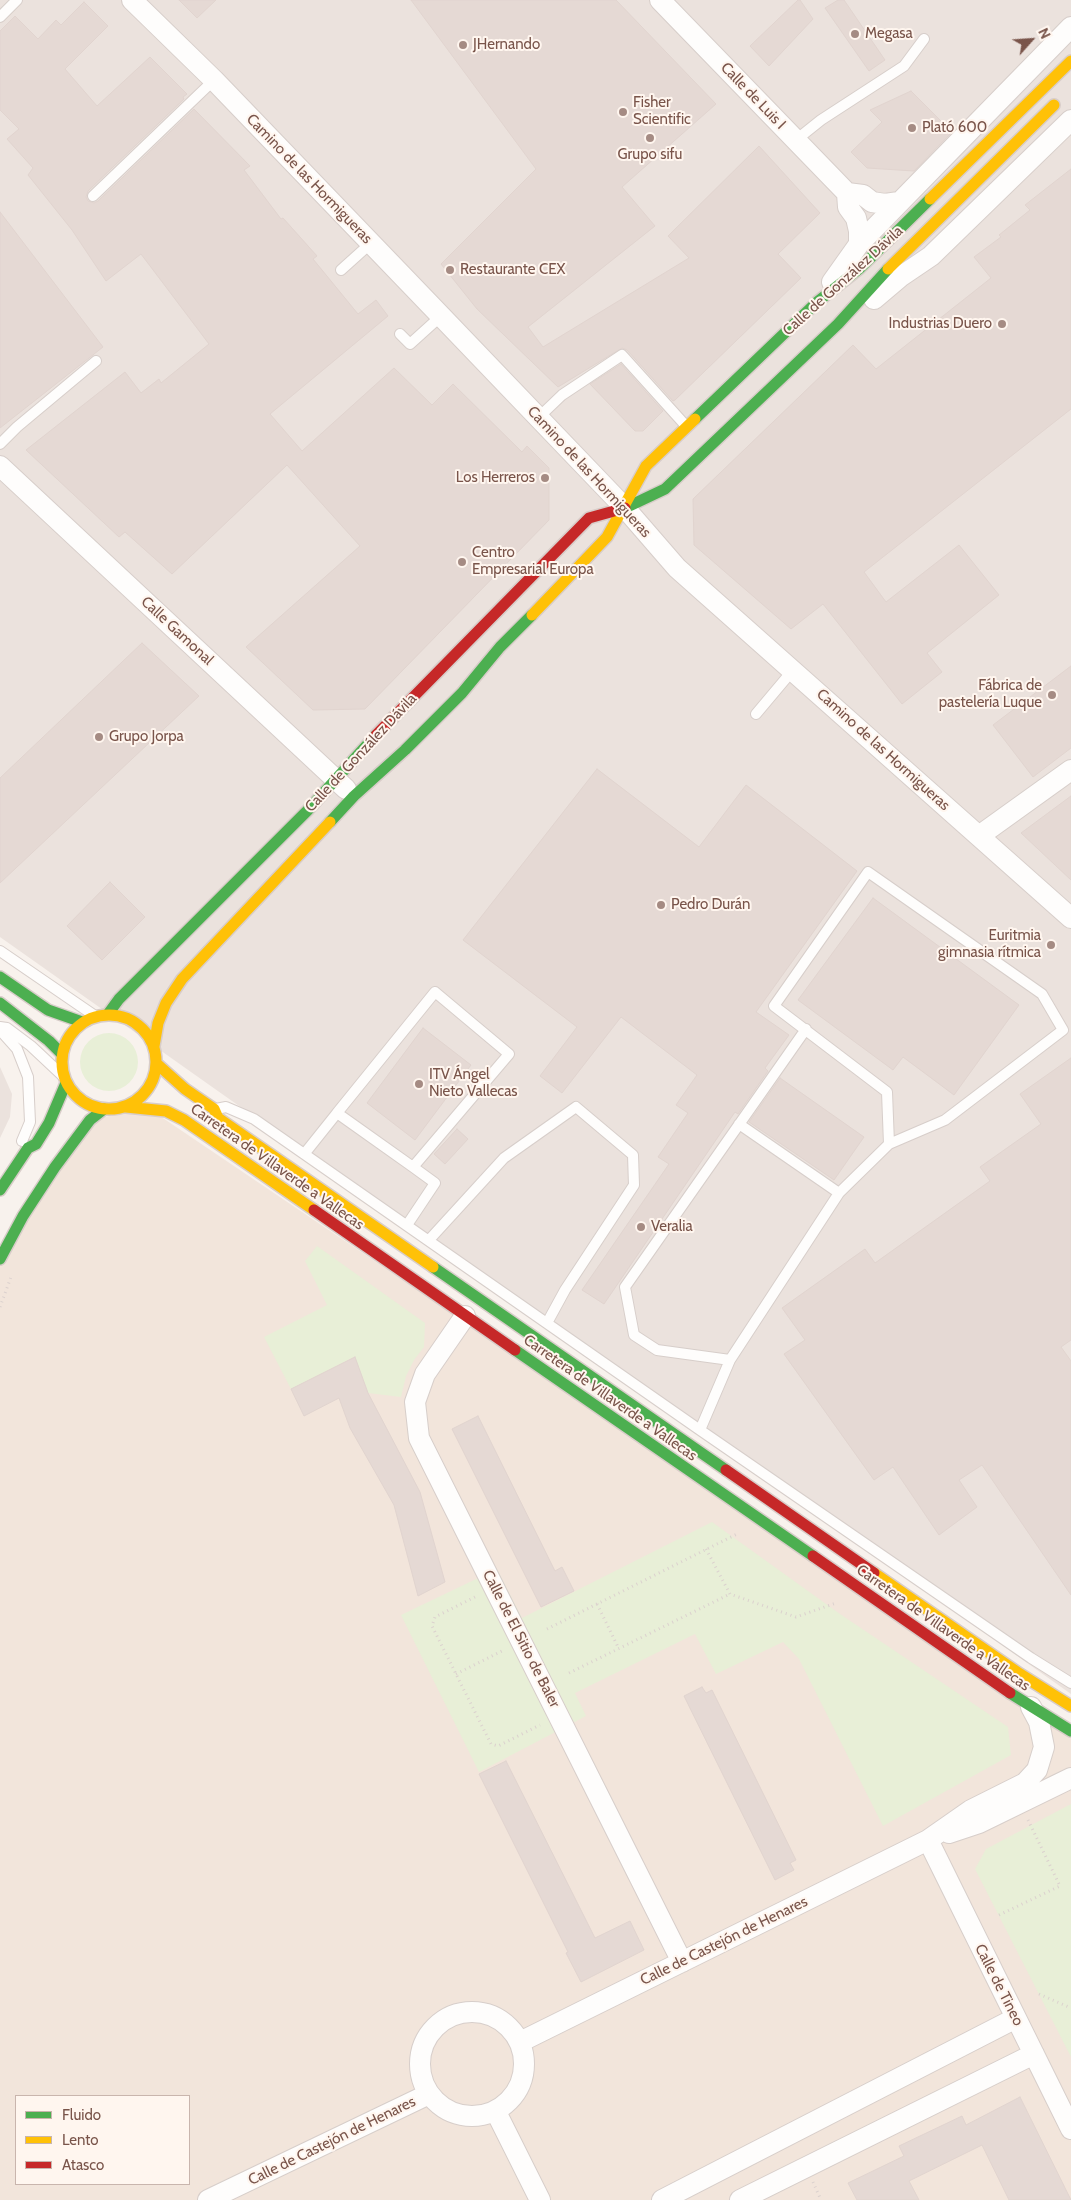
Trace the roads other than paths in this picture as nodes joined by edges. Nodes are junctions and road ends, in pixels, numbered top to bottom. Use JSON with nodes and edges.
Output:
{"nodes":[{"id":1,"x":17,"y":0,"type":"edge"},
{"id":2,"x":132,"y":0,"type":"edge"},
{"id":3,"x":660,"y":0,"type":"edge"},
{"id":4,"x":0,"y":17,"type":"edge"},
{"id":5,"x":1071,"y":28,"type":"edge"},
{"id":6,"x":924,"y":39,"type":"dead end"},
{"id":7,"x":1071,"y":61,"type":"edge"},
{"id":8,"x":214,"y":80,"type":"junction"},
{"id":9,"x":1065,"y":94,"type":"dead end"},
{"id":10,"x":1071,"y":120,"type":"edge"},
{"id":11,"x":796,"y":140,"type":"junction"},
{"id":12,"x":847,"y":193,"type":"junction"},
{"id":13,"x":92,"y":196,"type":"dead end"},
{"id":14,"x":899,"y":202,"type":"junction"},
{"id":15,"x":371,"y":243,"type":"junction"},
{"id":16,"x":859,"y":244,"type":"junction"},
{"id":17,"x":341,"y":270,"type":"dead end"},
{"id":18,"x":817,"y":302,"type":"junction"},
{"id":19,"x":441,"y":316,"type":"junction"},
{"id":20,"x":838,"y":324,"type":"junction"},
{"id":21,"x":400,"y":334,"type":"dead end"},
{"id":22,"x":96,"y":361,"type":"dead end"},
{"id":23,"x":538,"y":418,"type":"junction"},
{"id":24,"x":687,"y":426,"type":"junction"},
{"id":25,"x":0,"y":444,"type":"edge"},
{"id":26,"x":0,"y":466,"type":"edge"},
{"id":27,"x":625,"y":508,"type":"junction"},
{"id":28,"x":793,"y":670,"type":"junction"},
{"id":29,"x":756,"y":714,"type":"dead end"},
{"id":30,"x":1071,"y":770,"type":"edge"},
{"id":31,"x":335,"y":779,"type":"junction"},
{"id":32,"x":354,"y":796,"type":"junction"},
{"id":33,"x":979,"y":836,"type":"junction"},
{"id":34,"x":1071,"y":918,"type":"edge"},
{"id":35,"x":0,"y":951,"type":"edge"},
{"id":36,"x":0,"y":977,"type":"edge"},
{"id":37,"x":0,"y":1003,"type":"edge"},
{"id":38,"x":108,"y":1014,"type":"junction"},
{"id":39,"x":95,"y":1016,"type":"junction"},
{"id":40,"x":82,"y":1022,"type":"junction"},
{"id":41,"x":806,"y":1028,"type":"junction"},
{"id":42,"x":0,"y":1029,"type":"edge"},
{"id":43,"x":154,"y":1046,"type":"junction"},
{"id":44,"x":62,"y":1054,"type":"junction"},
{"id":45,"x":156,"y":1063,"type":"junction"},
{"id":46,"x":65,"y":1080,"type":"junction"},
{"id":47,"x":126,"y":1107,"type":"junction"},
{"id":48,"x":104,"y":1109,"type":"junction"},
{"id":49,"x":214,"y":1109,"type":"junction"},
{"id":50,"x":337,"y":1113,"type":"junction"},
{"id":51,"x":739,"y":1124,"type":"junction"},
{"id":52,"x":20,"y":1143,"type":"dead end"},
{"id":53,"x":890,"y":1144,"type":"junction"},
{"id":54,"x":305,"y":1153,"type":"junction"},
{"id":55,"x":413,"y":1167,"type":"junction"},
{"id":56,"x":0,"y":1190,"type":"edge"},
{"id":57,"x":839,"y":1194,"type":"junction"},
{"id":58,"x":407,"y":1225,"type":"junction"},
{"id":59,"x":429,"y":1240,"type":"junction"},
{"id":60,"x":0,"y":1259,"type":"edge"},
{"id":61,"x":465,"y":1316,"type":"junction"},
{"id":62,"x":547,"y":1323,"type":"junction"},
{"id":63,"x":730,"y":1360,"type":"junction"},
{"id":64,"x":700,"y":1430,"type":"junction"},
{"id":65,"x":1071,"y":1683,"type":"edge"},
{"id":66,"x":1071,"y":1706,"type":"edge"},
{"id":67,"x":1031,"y":1707,"type":"junction"},
{"id":68,"x":1071,"y":1732,"type":"edge"},
{"id":69,"x":1071,"y":1778,"type":"edge"},
{"id":70,"x":928,"y":1840,"type":"junction"},
{"id":71,"x":682,"y":1962,"type":"junction"},
{"id":72,"x":1016,"y":2018,"type":"junction"},
{"id":73,"x":520,"y":2042,"type":"junction"},
{"id":74,"x":1034,"y":2054,"type":"junction"},
{"id":75,"x":429,"y":2094,"type":"junction"},
{"id":76,"x":496,"y":2112,"type":"junction"},
{"id":77,"x":1071,"y":2130,"type":"edge"},
{"id":78,"x":208,"y":2200,"type":"edge"},
{"id":79,"x":540,"y":2200,"type":"edge"},
{"id":80,"x":662,"y":2200,"type":"edge"},
{"id":81,"x":740,"y":2200,"type":"edge"}],
"edges":[{"from":1,"to":4,"type":"lane"},
{"from":2,"to":8,"type":"street","name":"Camino de las Hormigueras"},
{"from":3,"to":11,"type":"street","name":"Calle de Luis I"},
{"from":5,"to":14,"type":"street","name":"Calle de González Dávila"},
{"from":6,"to":11,"type":"lane"},
{"from":7,"to":18,"type":"main road","name":"Calle de González Dávila"},
{"from":8,"to":13,"type":"lane"},
{"from":8,"to":15,"type":"street","name":"Camino de las Hormigueras"},
{"from":9,"to":20,"type":"main road","name":"Calle de González Dávila"},
{"from":10,"to":20,"type":"street","name":"Calle de González Dávila"},
{"from":11,"to":12,"type":"street","name":"Calle de Luis I"},
{"from":12,"to":14,"type":"street","name":"Calle de Luis I"},
{"from":12,"to":16,"type":"street","name":"Calle de Luis I"},
{"from":14,"to":16,"type":"street","name":"Calle de González Dávila"},
{"from":15,"to":17,"type":"lane"},
{"from":15,"to":19,"type":"street","name":"Camino de las Hormigueras"},
{"from":16,"to":18,"type":"street"},
{"from":18,"to":24,"type":"main road","name":"Calle de González Dávila"},
{"from":19,"to":21,"type":"lane"},
{"from":19,"to":23,"type":"street","name":"Camino de las Hormigueras"},
{"from":20,"to":27,"type":"main road","name":"Calle de González Dávila"},
{"from":22,"to":25,"type":"lane"},
{"from":23,"to":24,"type":"lane"},
{"from":23,"to":27,"type":"street","name":"Camino de las Hormigueras"},
{"from":24,"to":27,"type":"main road","name":"Calle de González Dávila"},
{"from":26,"to":31,"type":"street","name":"Calle Gamonal"},
{"from":27,"to":28,"type":"street","name":"Camino de las Hormigueras"},
{"from":27,"to":31,"type":"main road","name":"Calle de González Dávila"},
{"from":27,"to":32,"type":"main road","name":"Calle de González Dávila"},
{"from":28,"to":29,"type":"lane"},
{"from":28,"to":33,"type":"street","name":"Camino de las Hormigueras"},
{"from":30,"to":33,"type":"street"},
{"from":31,"to":32,"type":"street","name":"Calle Gamonal"},
{"from":31,"to":38,"type":"main road","name":"Calle de González Dávila"},
{"from":32,"to":43,"type":"main road","name":"Calle de González Dávila"},
{"from":33,"to":34,"type":"street","name":"Camino de las Hormigueras"},
{"from":35,"to":39,"type":"lane"},
{"from":36,"to":40,"type":"main road"},
{"from":37,"to":44,"type":"main road"},
{"from":38,"to":39,"type":"main road"},
{"from":38,"to":43,"type":"main road"},
{"from":39,"to":40,"type":"main road"},
{"from":40,"to":44,"type":"main road"},
{"from":41,"to":51,"type":"lane"},
{"from":41,"to":53,"type":"lane"},
{"from":41,"to":53,"type":"lane"},
{"from":42,"to":46,"type":"lane"},
{"from":42,"to":52,"type":"lane"},
{"from":43,"to":45,"type":"main road"},
{"from":44,"to":46,"type":"main road"},
{"from":45,"to":47,"type":"main road"},
{"from":45,"to":49,"type":"main road","name":"Carretera de Villaverde a Vallecas"},
{"from":46,"to":48,"type":"main road"},
{"from":46,"to":56,"type":"main road"},
{"from":47,"to":48,"type":"main road"},
{"from":47,"to":61,"type":"main road","name":"Carretera de Villaverde a Vallecas"},
{"from":48,"to":60,"type":"main road"},
{"from":49,"to":54,"type":"lane"},
{"from":49,"to":66,"type":"main road","name":"Carretera de Villaverde a Vallecas"},
{"from":50,"to":54,"type":"lane"},
{"from":50,"to":55,"type":"lane"},
{"from":50,"to":55,"type":"lane"},
{"from":51,"to":57,"type":"lane"},
{"from":51,"to":63,"type":"lane"},
{"from":53,"to":57,"type":"lane"},
{"from":54,"to":58,"type":"lane"},
{"from":55,"to":58,"type":"lane"},
{"from":57,"to":63,"type":"lane"},
{"from":58,"to":59,"type":"lane"},
{"from":59,"to":62,"type":"lane"},
{"from":59,"to":62,"type":"lane"},
{"from":61,"to":67,"type":"main road","name":"Carretera de Villaverde a Vallecas"},
{"from":61,"to":71,"type":"street","name":"Calle de El Sitio de Baler"},
{"from":62,"to":64,"type":"lane"},
{"from":63,"to":64,"type":"lane"},
{"from":64,"to":65,"type":"lane"},
{"from":67,"to":68,"type":"main road","name":"Carretera de Villaverde a Vallecas"},
{"from":67,"to":70,"type":"street","name":"Calle de Castejón de Henares"},
{"from":69,"to":70,"type":"street","name":"Calle de Castejón de Henares"},
{"from":70,"to":71,"type":"street","name":"Calle de Castejón de Henares"},
{"from":70,"to":72,"type":"street","name":"Calle de Tineo"},
{"from":71,"to":73,"type":"street","name":"Calle de Castejón de Henares"},
{"from":72,"to":74,"type":"street","name":"Calle de Tineo"},
{"from":72,"to":80,"type":"street"},
{"from":73,"to":75,"type":"street"},
{"from":73,"to":76,"type":"street"},
{"from":74,"to":77,"type":"street","name":"Calle de Tineo"},
{"from":74,"to":81,"type":"street"},
{"from":75,"to":76,"type":"street"},
{"from":75,"to":78,"type":"street","name":"Calle de Castejón de Henares"},
{"from":76,"to":79,"type":"street"}]}
